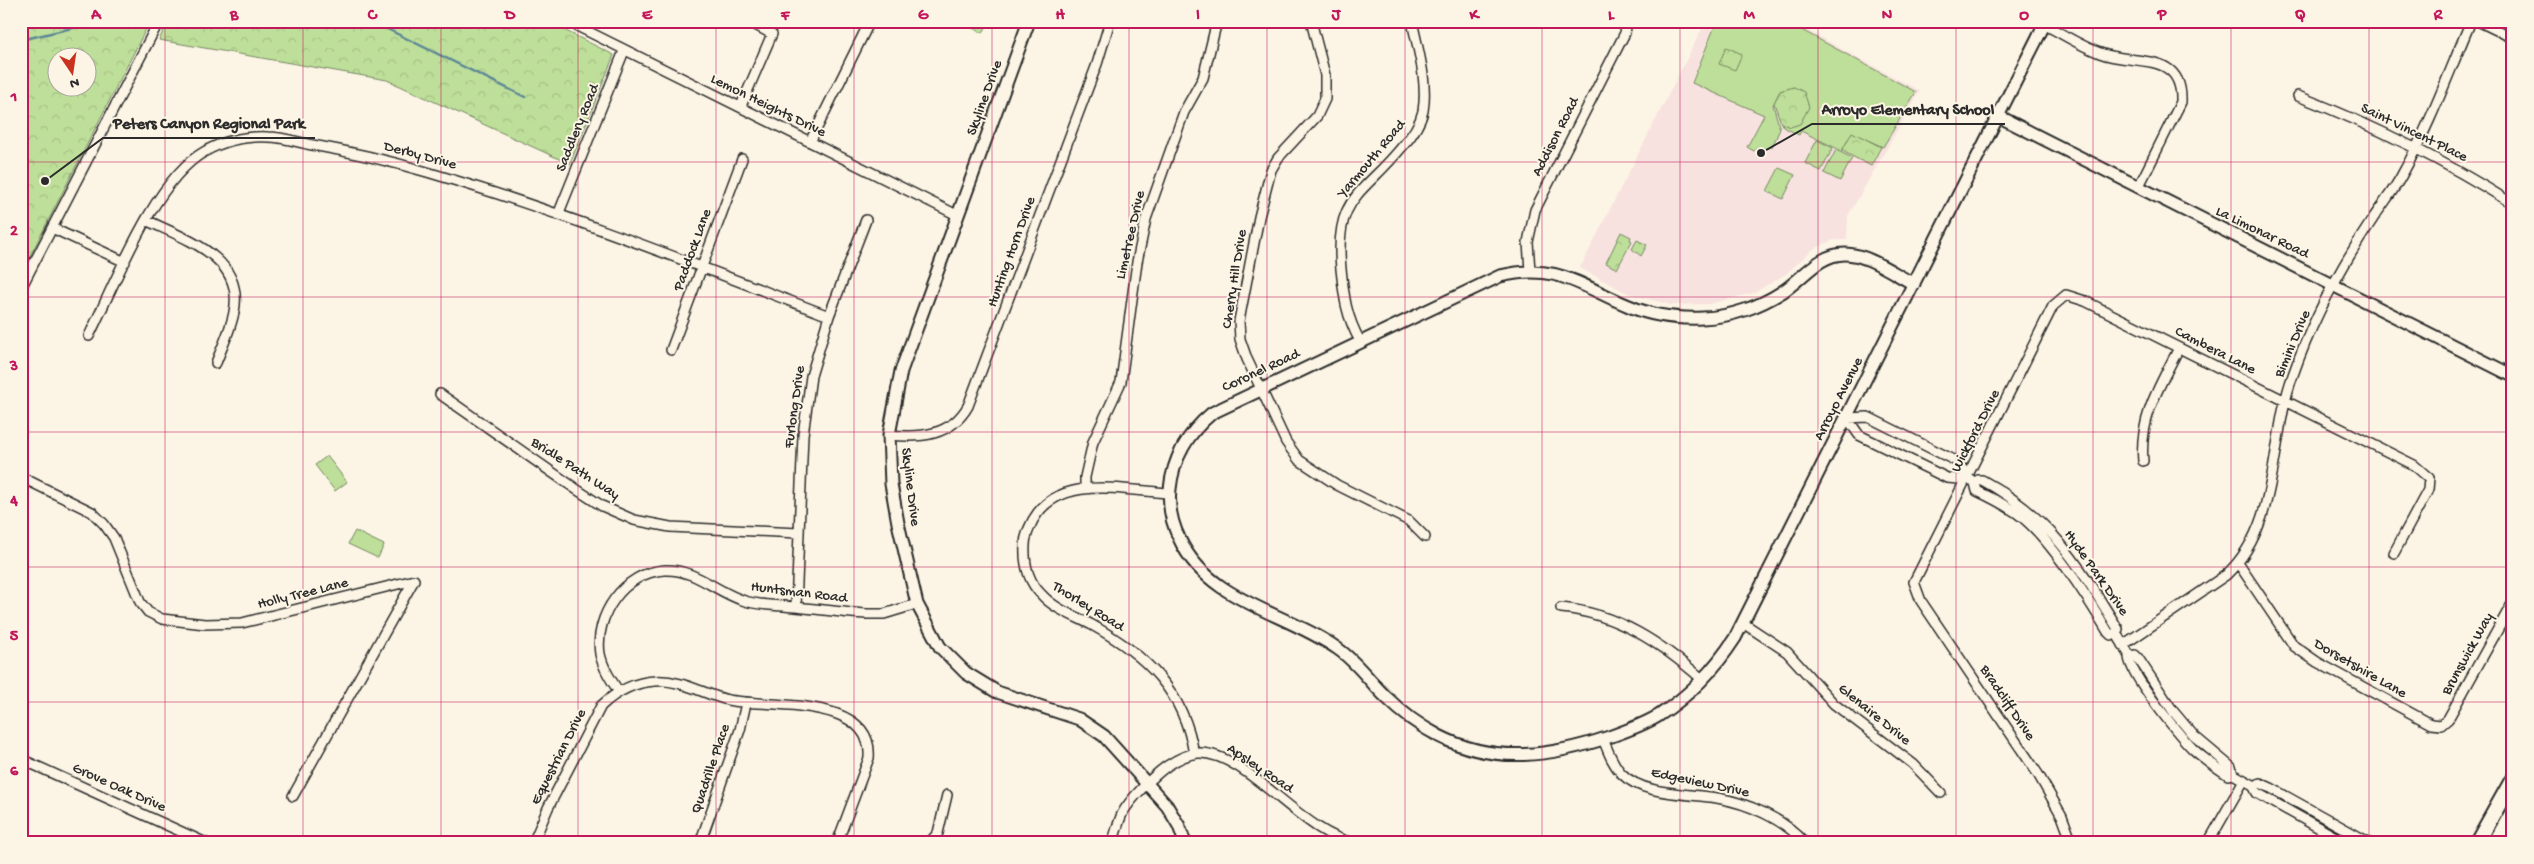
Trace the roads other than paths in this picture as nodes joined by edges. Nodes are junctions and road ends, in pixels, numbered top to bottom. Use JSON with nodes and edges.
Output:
{"nodes":[{"id":1,"x":158,"y":21,"type":"edge"},
{"id":2,"x":566,"y":21,"type":"edge"},
{"id":3,"x":748,"y":21,"type":"edge"},
{"id":4,"x":870,"y":21,"type":"edge"},
{"id":5,"x":1028,"y":21,"type":"edge"},
{"id":6,"x":1110,"y":21,"type":"edge"},
{"id":7,"x":1217,"y":21,"type":"edge"},
{"id":8,"x":1311,"y":21,"type":"edge"},
{"id":9,"x":1412,"y":21,"type":"edge"},
{"id":10,"x":1627,"y":21,"type":"edge"},
{"id":11,"x":2471,"y":21,"type":"edge"},
{"id":12,"x":2478,"y":21,"type":"edge"},
{"id":13,"x":2045,"y":23,"type":"edge"},
{"id":14,"x":2513,"y":38,"type":"edge"},
{"id":15,"x":624,"y":51,"type":"junction"},
{"id":16,"x":2298,"y":96,"type":"dead end"},
{"id":17,"x":741,"y":106,"type":"junction"},
{"id":18,"x":1998,"y":116,"type":"junction"},
{"id":19,"x":810,"y":142,"type":"junction"},
{"id":20,"x":2415,"y":149,"type":"junction"},
{"id":21,"x":742,"y":159,"type":"dead end"},
{"id":22,"x":2138,"y":188,"type":"junction"},
{"id":23,"x":2513,"y":204,"type":"edge"},
{"id":24,"x":558,"y":215,"type":"junction"},
{"id":25,"x":957,"y":215,"type":"junction"},
{"id":26,"x":146,"y":220,"type":"junction"},
{"id":27,"x":866,"y":220,"type":"dead end"},
{"id":28,"x":52,"y":228,"type":"junction"},
{"id":29,"x":125,"y":262,"type":"junction"},
{"id":30,"x":702,"y":267,"type":"junction"},
{"id":31,"x":1530,"y":271,"type":"junction"},
{"id":32,"x":1914,"y":284,"type":"junction"},
{"id":33,"x":2334,"y":285,"type":"junction"},
{"id":34,"x":21,"y":288,"type":"edge"},
{"id":35,"x":2066,"y":295,"type":"joint"},
{"id":36,"x":829,"y":316,"type":"junction"},
{"id":37,"x":89,"y":336,"type":"dead end"},
{"id":38,"x":1360,"y":341,"type":"junction"},
{"id":39,"x":2178,"y":348,"type":"junction"},
{"id":40,"x":671,"y":350,"type":"dead end"},
{"id":41,"x":216,"y":363,"type":"dead end"},
{"id":42,"x":2513,"y":376,"type":"edge"},
{"id":43,"x":1260,"y":388,"type":"junction"},
{"id":44,"x":440,"y":394,"type":"dead end"},
{"id":45,"x":2284,"y":401,"type":"junction"},
{"id":46,"x":1847,"y":418,"type":"junction"},
{"id":47,"x":889,"y":435,"type":"junction"},
{"id":48,"x":2144,"y":461,"type":"dead end"},
{"id":49,"x":21,"y":477,"type":"edge"},
{"id":50,"x":1971,"y":481,"type":"junction"},
{"id":51,"x":1085,"y":489,"type":"junction"},
{"id":52,"x":1169,"y":493,"type":"junction"},
{"id":53,"x":799,"y":533,"type":"junction"},
{"id":54,"x":1425,"y":537,"type":"dead end"},
{"id":55,"x":2394,"y":553,"type":"dead end"},
{"id":56,"x":2238,"y":564,"type":"junction"},
{"id":57,"x":1914,"y":582,"type":"joint"},
{"id":58,"x":2513,"y":602,"type":"edge"},
{"id":59,"x":917,"y":604,"type":"junction"},
{"id":60,"x":796,"y":607,"type":"junction"},
{"id":61,"x":1561,"y":608,"type":"dead end"},
{"id":62,"x":1743,"y":622,"type":"junction"},
{"id":63,"x":2123,"y":645,"type":"junction"},
{"id":64,"x":1702,"y":679,"type":"junction"},
{"id":65,"x":619,"y":692,"type":"junction"},
{"id":66,"x":746,"y":703,"type":"junction"},
{"id":67,"x":2448,"y":719,"type":"joint"},
{"id":68,"x":1603,"y":739,"type":"junction"},
{"id":69,"x":1194,"y":754,"type":"junction"},
{"id":70,"x":21,"y":759,"type":"edge"},
{"id":71,"x":2244,"y":780,"type":"junction"},
{"id":72,"x":2512,"y":781,"type":"edge"},
{"id":73,"x":1148,"y":783,"type":"junction"},
{"id":74,"x":2255,"y":786,"type":"junction"},
{"id":75,"x":1941,"y":793,"type":"dead end"},
{"id":76,"x":947,"y":795,"type":"dead end"},
{"id":77,"x":293,"y":796,"type":"dead end"},
{"id":78,"x":838,"y":841,"type":"edge"},
{"id":79,"x":206,"y":843,"type":"edge"},
{"id":80,"x":534,"y":843,"type":"edge"},
{"id":81,"x":700,"y":843,"type":"edge"},
{"id":82,"x":848,"y":843,"type":"edge"},
{"id":83,"x":930,"y":843,"type":"edge"},
{"id":84,"x":1112,"y":843,"type":"edge"},
{"id":85,"x":1185,"y":843,"type":"edge"},
{"id":86,"x":1355,"y":843,"type":"edge"},
{"id":87,"x":1805,"y":843,"type":"edge"},
{"id":88,"x":2072,"y":843,"type":"edge"},
{"id":89,"x":2208,"y":843,"type":"edge"},
{"id":90,"x":2346,"y":843,"type":"edge"},
{"id":91,"x":2370,"y":843,"type":"edge"},
{"id":92,"x":2477,"y":843,"type":"edge"}],
"edges":[{"from":1,"to":28,"type":"street"},
{"from":2,"to":15,"type":"street","name":"Lemon Heights Drive"},
{"from":3,"to":17,"type":"street"},
{"from":4,"to":19,"type":"street"},
{"from":5,"to":25,"type":"street","name":"Skyline Drive"},
{"from":6,"to":47,"type":"street","name":"Hunting Horn Drive"},
{"from":7,"to":51,"type":"street","name":"Limetree Drive"},
{"from":8,"to":43,"type":"street","name":"Cherry Hill Drive"},
{"from":9,"to":38,"type":"street","name":"Yarmouth Road"},
{"from":10,"to":31,"type":"street","name":"Addison Road"},
{"from":11,"to":20,"type":"street","name":"Bimini Drive"},
{"from":12,"to":14,"type":"street"},
{"from":13,"to":18,"type":"street","name":"Arroyo Avenue"},
{"from":13,"to":22,"type":"street"},
{"from":15,"to":17,"type":"street","name":"Lemon Heights Drive"},
{"from":15,"to":24,"type":"street","name":"Saddlery Road"},
{"from":16,"to":20,"type":"street","name":"Saint Vincent Place"},
{"from":17,"to":19,"type":"street","name":"Lemon Heights Drive"},
{"from":18,"to":22,"type":"street","name":"La Limonar Road"},
{"from":18,"to":32,"type":"street","name":"Arroyo Avenue"},
{"from":19,"to":25,"type":"street","name":"Lemon Heights Drive"},
{"from":20,"to":23,"type":"street","name":"Saint Vincent Place"},
{"from":20,"to":33,"type":"street","name":"Bimini Drive"},
{"from":21,"to":30,"type":"street","name":"Paddock Lane"},
{"from":22,"to":33,"type":"street","name":"La Limonar Road"},
{"from":24,"to":26,"type":"street","name":"Derby Drive"},
{"from":24,"to":30,"type":"street","name":"Derby Drive"},
{"from":25,"to":47,"type":"street","name":"Skyline Drive"},
{"from":26,"to":29,"type":"street","name":"Derby Drive"},
{"from":26,"to":41,"type":"street"},
{"from":27,"to":36,"type":"street","name":"Furlong Drive"},
{"from":28,"to":29,"type":"street"},
{"from":28,"to":34,"type":"street"},
{"from":29,"to":37,"type":"street","name":"Derby Drive"},
{"from":30,"to":36,"type":"street","name":"Derby Drive"},
{"from":30,"to":40,"type":"street","name":"Paddock Lane"},
{"from":31,"to":32,"type":"street","name":"Coronel Road"},
{"from":31,"to":38,"type":"street","name":"Coronel Road"},
{"from":32,"to":46,"type":"street","name":"Arroyo Avenue"},
{"from":33,"to":42,"type":"street","name":"La Limonar Road"},
{"from":33,"to":45,"type":"street","name":"Bimini Drive"},
{"from":35,"to":39,"type":"street","name":"Cambera Lane"},
{"from":35,"to":50,"type":"street","name":"Wickford Drive"},
{"from":36,"to":53,"type":"street","name":"Furlong Drive"},
{"from":38,"to":43,"type":"street","name":"Coronel Road"},
{"from":39,"to":45,"type":"street","name":"Cambera Lane"},
{"from":39,"to":48,"type":"street"},
{"from":43,"to":52,"type":"street","name":"Coronel Road"},
{"from":43,"to":54,"type":"street","name":"Cherry Hill Drive"},
{"from":44,"to":53,"type":"street","name":"Bridle Path Way"},
{"from":45,"to":55,"type":"street","name":"Cambera Lane"},
{"from":45,"to":56,"type":"street","name":"Bimini Drive"},
{"from":46,"to":50,"type":"street","name":"Hyde Park Drive"},
{"from":46,"to":50,"type":"street"},
{"from":46,"to":62,"type":"street","name":"Arroyo Avenue"},
{"from":47,"to":59,"type":"street","name":"Skyline Drive"},
{"from":49,"to":77,"type":"street","name":"Holly Tree Lane"},
{"from":50,"to":57,"type":"street","name":"Wickford Drive"},
{"from":50,"to":63,"type":"street","name":"Hyde Park Drive"},
{"from":51,"to":52,"type":"street","name":"Thorley Road"},
{"from":51,"to":69,"type":"street","name":"Thorley Road"},
{"from":52,"to":68,"type":"street","name":"Coronel Road"},
{"from":53,"to":60,"type":"street","name":"Furlong Drive"},
{"from":56,"to":63,"type":"street","name":"Bimini Drive"},
{"from":56,"to":67,"type":"street","name":"Dorsetshire Lane"},
{"from":57,"to":88,"type":"street","name":"Bradcliff Drive"},
{"from":58,"to":67,"type":"street","name":"Brunswick Way"},
{"from":59,"to":60,"type":"street","name":"Huntsman Road"},
{"from":59,"to":73,"type":"street","name":"Skyline Drive"},
{"from":60,"to":65,"type":"street","name":"Huntsman Road"},
{"from":61,"to":64,"type":"street"},
{"from":62,"to":64,"type":"street","name":"Arroyo Avenue"},
{"from":62,"to":75,"type":"street","name":"Glenaire Drive"},
{"from":63,"to":71,"type":"street","name":"Hyde Park Drive"},
{"from":64,"to":68,"type":"street","name":"Arroyo Avenue"},
{"from":65,"to":66,"type":"street","name":"Equestrian Drive"},
{"from":65,"to":80,"type":"street","name":"Equestrian Drive"},
{"from":66,"to":78,"type":"street","name":"Equestrian Drive"},
{"from":66,"to":81,"type":"street","name":"Quadrille Place"},
{"from":68,"to":87,"type":"street","name":"Edgeview Drive"},
{"from":69,"to":73,"type":"street","name":"Apsley Road"},
{"from":69,"to":86,"type":"street","name":"Apsley Road"},
{"from":70,"to":79,"type":"street","name":"Grove Oak Drive"},
{"from":71,"to":74,"type":"street","name":"Hyde Park Drive"},
{"from":71,"to":89,"type":"street"},
{"from":72,"to":92,"type":"main road"},
{"from":73,"to":84,"type":"street"},
{"from":73,"to":85,"type":"street","name":"Skyline Drive"},
{"from":74,"to":90,"type":"street","name":"Hyde Park Drive"},
{"from":74,"to":91,"type":"street","name":"Hyde Park Drive"},
{"from":76,"to":83,"type":"street"},
{"from":78,"to":82,"type":"street"}]}
